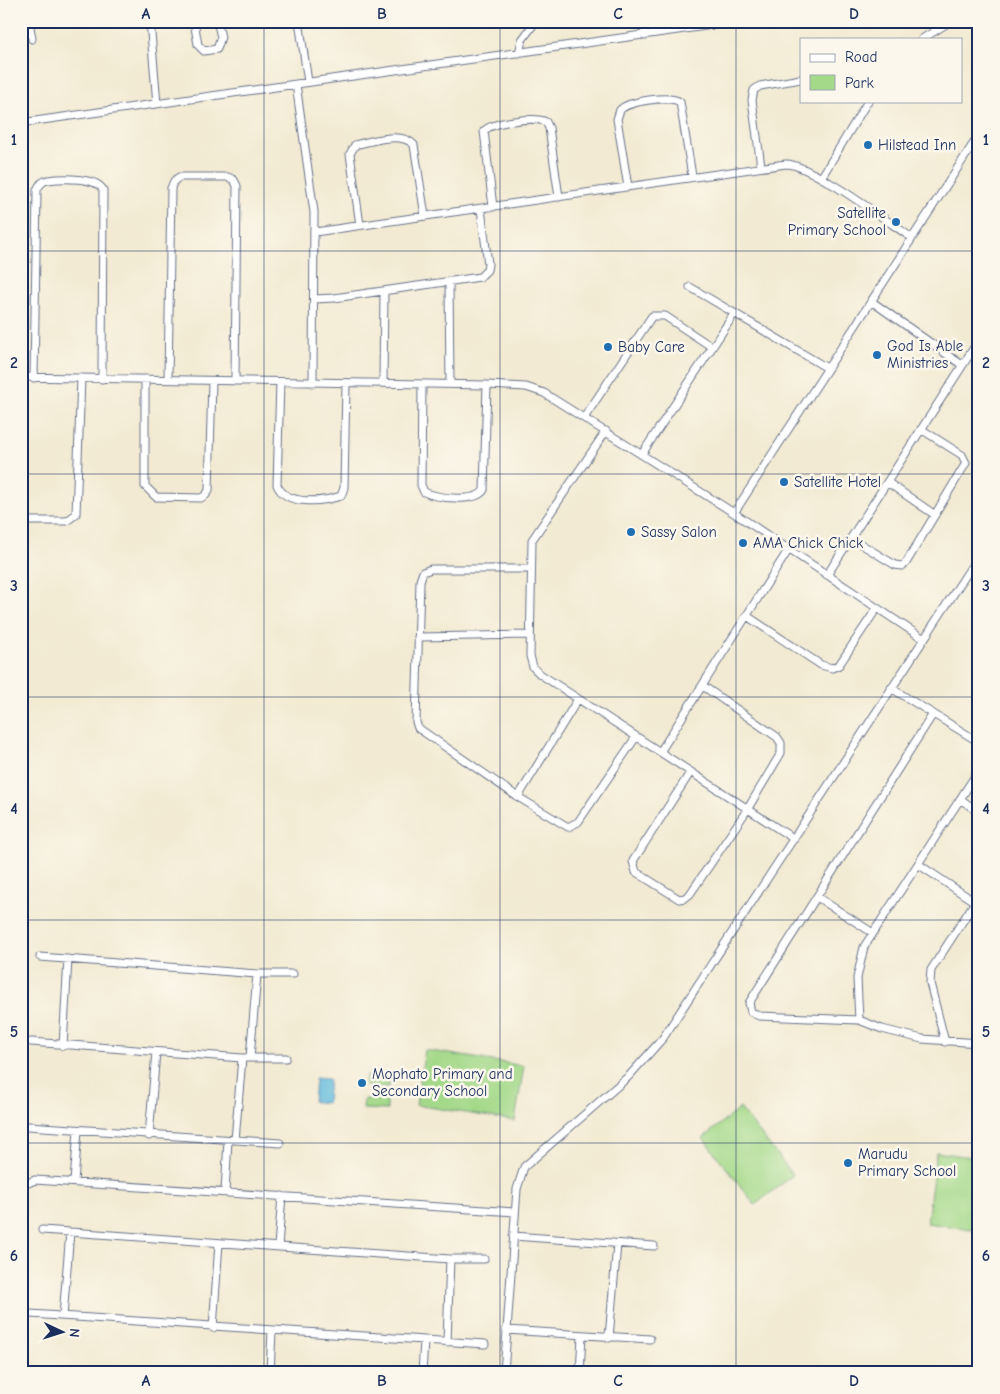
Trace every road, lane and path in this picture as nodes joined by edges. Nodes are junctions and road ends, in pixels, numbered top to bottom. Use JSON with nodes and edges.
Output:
{"nodes":[{"id":1,"x":29,"y":21,"type":"edge"},
{"id":2,"x":150,"y":21,"type":"edge"},
{"id":3,"x":194,"y":21,"type":"edge"},
{"id":4,"x":218,"y":21,"type":"edge"},
{"id":5,"x":299,"y":21,"type":"edge"},
{"id":6,"x":536,"y":21,"type":"edge"},
{"id":7,"x":643,"y":21,"type":"edge"},
{"id":8,"x":741,"y":21,"type":"edge"},
{"id":9,"x":951,"y":21,"type":"edge"},
{"id":10,"x":645,"y":36,"type":"junction"},
{"id":11,"x":924,"y":38,"type":"edge"},
{"id":12,"x":32,"y":39,"type":"dead end"},
{"id":13,"x":519,"y":53,"type":"junction"},
{"id":14,"x":800,"y":80,"type":"edge"},
{"id":15,"x":308,"y":82,"type":"junction"},
{"id":16,"x":296,"y":84,"type":"junction"},
{"id":17,"x":867,"y":102,"type":"edge"},
{"id":18,"x":158,"y":104,"type":"junction"},
{"id":19,"x":21,"y":123,"type":"edge"},
{"id":20,"x":979,"y":135,"type":"edge"},
{"id":21,"x":761,"y":166,"type":"junction"},
{"id":22,"x":692,"y":176,"type":"junction"},
{"id":23,"x":821,"y":178,"type":"junction"},
{"id":24,"x":628,"y":187,"type":"junction"},
{"id":25,"x":559,"y":198,"type":"junction"},
{"id":26,"x":493,"y":207,"type":"junction"},
{"id":27,"x":481,"y":208,"type":"junction"},
{"id":28,"x":426,"y":216,"type":"junction"},
{"id":29,"x":360,"y":225,"type":"junction"},
{"id":30,"x":315,"y":232,"type":"junction"},
{"id":31,"x":912,"y":238,"type":"junction"},
{"id":32,"x":449,"y":283,"type":"junction"},
{"id":33,"x":690,"y":287,"type":"dead end"},
{"id":34,"x":384,"y":291,"type":"junction"},
{"id":35,"x":314,"y":299,"type":"junction"},
{"id":36,"x":871,"y":301,"type":"junction"},
{"id":37,"x":734,"y":314,"type":"junction"},
{"id":38,"x":979,"y":340,"type":"edge"},
{"id":39,"x":712,"y":347,"type":"junction"},
{"id":40,"x":962,"y":365,"type":"junction"},
{"id":41,"x":827,"y":368,"type":"junction"},
{"id":42,"x":21,"y":377,"type":"edge"},
{"id":43,"x":34,"y":378,"type":"junction"},
{"id":44,"x":80,"y":378,"type":"junction"},
{"id":45,"x":102,"y":379,"type":"junction"},
{"id":46,"x":146,"y":379,"type":"junction"},
{"id":47,"x":168,"y":380,"type":"junction"},
{"id":48,"x":212,"y":380,"type":"junction"},
{"id":49,"x":235,"y":381,"type":"junction"},
{"id":50,"x":280,"y":382,"type":"junction"},
{"id":51,"x":314,"y":383,"type":"junction"},
{"id":52,"x":346,"y":383,"type":"junction"},
{"id":53,"x":383,"y":384,"type":"junction"},
{"id":54,"x":422,"y":384,"type":"junction"},
{"id":55,"x":450,"y":384,"type":"junction"},
{"id":56,"x":487,"y":385,"type":"junction"},
{"id":57,"x":584,"y":418,"type":"junction"},
{"id":58,"x":921,"y":429,"type":"junction"},
{"id":59,"x":606,"y":431,"type":"junction"},
{"id":60,"x":642,"y":454,"type":"junction"},
{"id":61,"x":887,"y":482,"type":"junction"},
{"id":62,"x":734,"y":513,"type":"junction"},
{"id":63,"x":935,"y":515,"type":"junction"},
{"id":64,"x":21,"y":521,"type":"edge"},
{"id":65,"x":851,"y":538,"type":"junction"},
{"id":66,"x":789,"y":549,"type":"junction"},
{"id":67,"x":979,"y":555,"type":"edge"},
{"id":68,"x":530,"y":569,"type":"junction"},
{"id":69,"x":827,"y":575,"type":"junction"},
{"id":70,"x":877,"y":608,"type":"junction"},
{"id":71,"x":747,"y":616,"type":"junction"},
{"id":72,"x":529,"y":635,"type":"junction"},
{"id":73,"x":418,"y":637,"type":"junction"},
{"id":74,"x":924,"y":639,"type":"junction"},
{"id":75,"x":703,"y":686,"type":"junction"},
{"id":76,"x":891,"y":688,"type":"junction"},
{"id":77,"x":578,"y":699,"type":"junction"},
{"id":78,"x":933,"y":714,"type":"junction"},
{"id":79,"x":636,"y":737,"type":"junction"},
{"id":80,"x":979,"y":742,"type":"edge"},
{"id":81,"x":660,"y":752,"type":"junction"},
{"id":82,"x":979,"y":770,"type":"edge"},
{"id":83,"x":690,"y":773,"type":"junction"},
{"id":84,"x":518,"y":796,"type":"junction"},
{"id":85,"x":960,"y":799,"type":"junction"},
{"id":86,"x":747,"y":810,"type":"junction"},
{"id":87,"x":979,"y":812,"type":"edge"},
{"id":88,"x":794,"y":839,"type":"junction"},
{"id":89,"x":918,"y":864,"type":"junction"},
{"id":90,"x":817,"y":897,"type":"junction"},
{"id":91,"x":977,"y":903,"type":"edge"},
{"id":92,"x":873,"y":933,"type":"junction"},
{"id":93,"x":40,"y":957,"type":"dead end"},
{"id":94,"x":68,"y":959,"type":"junction"},
{"id":95,"x":257,"y":974,"type":"junction"},
{"id":96,"x":293,"y":974,"type":"dead end"},
{"id":97,"x":859,"y":1020,"type":"junction"},
{"id":98,"x":31,"y":1042,"type":"dead end"},
{"id":99,"x":945,"y":1042,"type":"junction"},
{"id":100,"x":979,"y":1043,"type":"edge"},
{"id":101,"x":63,"y":1046,"type":"junction"},
{"id":102,"x":156,"y":1052,"type":"junction"},
{"id":103,"x":246,"y":1058,"type":"junction"},
{"id":104,"x":286,"y":1058,"type":"dead end"},
{"id":105,"x":28,"y":1126,"type":"dead end"},
{"id":106,"x":78,"y":1130,"type":"junction"},
{"id":107,"x":149,"y":1136,"type":"junction"},
{"id":108,"x":232,"y":1140,"type":"junction"},
{"id":109,"x":280,"y":1143,"type":"dead end"},
{"id":110,"x":74,"y":1182,"type":"junction"},
{"id":111,"x":21,"y":1186,"type":"edge"},
{"id":112,"x":225,"y":1192,"type":"junction"},
{"id":113,"x":282,"y":1196,"type":"junction"},
{"id":114,"x":515,"y":1212,"type":"junction"},
{"id":115,"x":42,"y":1230,"type":"dead end"},
{"id":116,"x":70,"y":1232,"type":"junction"},
{"id":117,"x":513,"y":1236,"type":"junction"},
{"id":118,"x":219,"y":1243,"type":"junction"},
{"id":119,"x":617,"y":1244,"type":"junction"},
{"id":120,"x":278,"y":1246,"type":"junction"},
{"id":121,"x":654,"y":1246,"type":"dead end"},
{"id":122,"x":450,"y":1259,"type":"junction"},
{"id":123,"x":484,"y":1259,"type":"dead end"},
{"id":124,"x":30,"y":1314,"type":"dead end"},
{"id":125,"x":63,"y":1316,"type":"junction"},
{"id":126,"x":213,"y":1328,"type":"junction"},
{"id":127,"x":506,"y":1330,"type":"junction"},
{"id":128,"x":272,"y":1331,"type":"junction"},
{"id":129,"x":582,"y":1336,"type":"junction"},
{"id":130,"x":609,"y":1338,"type":"junction"},
{"id":131,"x":650,"y":1339,"type":"dead end"},
{"id":132,"x":424,"y":1341,"type":"junction"},
{"id":133,"x":447,"y":1342,"type":"junction"},
{"id":134,"x":485,"y":1344,"type":"dead end"},
{"id":135,"x":270,"y":1373,"type":"edge"},
{"id":136,"x":422,"y":1373,"type":"edge"},
{"id":137,"x":504,"y":1373,"type":"edge"},
{"id":138,"x":580,"y":1373,"type":"edge"}],
"edges":[{"from":1,"to":12,"type":"street"},
{"from":2,"to":18,"type":"street"},
{"from":3,"to":4,"type":"street"},
{"from":5,"to":15,"type":"street"},
{"from":6,"to":13,"type":"street"},
{"from":7,"to":10,"type":"street"},
{"from":8,"to":10,"type":"street"},
{"from":9,"to":11,"type":"street"},
{"from":10,"to":13,"type":"street"},
{"from":13,"to":15,"type":"street"},
{"from":14,"to":21,"type":"street"},
{"from":15,"to":16,"type":"street"},
{"from":16,"to":18,"type":"street"},
{"from":16,"to":30,"type":"street"},
{"from":17,"to":23,"type":"street"},
{"from":18,"to":19,"type":"street"},
{"from":20,"to":31,"type":"street"},
{"from":21,"to":22,"type":"street"},
{"from":21,"to":23,"type":"street"},
{"from":22,"to":24,"type":"street"},
{"from":22,"to":24,"type":"street"},
{"from":23,"to":31,"type":"street"},
{"from":24,"to":25,"type":"street"},
{"from":25,"to":26,"type":"street"},
{"from":25,"to":26,"type":"street"},
{"from":26,"to":27,"type":"street"},
{"from":27,"to":28,"type":"street"},
{"from":27,"to":32,"type":"street"},
{"from":28,"to":29,"type":"street"},
{"from":28,"to":29,"type":"street"},
{"from":29,"to":30,"type":"street"},
{"from":30,"to":35,"type":"street"},
{"from":31,"to":36,"type":"street"},
{"from":32,"to":34,"type":"street"},
{"from":32,"to":55,"type":"street"},
{"from":33,"to":37,"type":"street"},
{"from":34,"to":35,"type":"street"},
{"from":34,"to":53,"type":"street"},
{"from":35,"to":51,"type":"street"},
{"from":36,"to":40,"type":"street"},
{"from":36,"to":41,"type":"street"},
{"from":37,"to":39,"type":"street"},
{"from":37,"to":41,"type":"street"},
{"from":38,"to":40,"type":"street"},
{"from":39,"to":57,"type":"street"},
{"from":39,"to":60,"type":"street"},
{"from":40,"to":58,"type":"street"},
{"from":41,"to":62,"type":"street"},
{"from":42,"to":43,"type":"street"},
{"from":43,"to":44,"type":"street"},
{"from":43,"to":45,"type":"street"},
{"from":44,"to":45,"type":"street"},
{"from":44,"to":64,"type":"street"},
{"from":45,"to":46,"type":"street"},
{"from":46,"to":47,"type":"street"},
{"from":46,"to":48,"type":"street"},
{"from":47,"to":48,"type":"street"},
{"from":47,"to":49,"type":"street"},
{"from":48,"to":49,"type":"street"},
{"from":49,"to":50,"type":"street"},
{"from":50,"to":51,"type":"street"},
{"from":50,"to":52,"type":"street"},
{"from":51,"to":52,"type":"street"},
{"from":52,"to":53,"type":"street"},
{"from":53,"to":54,"type":"street"},
{"from":54,"to":55,"type":"street"},
{"from":54,"to":56,"type":"street"},
{"from":55,"to":56,"type":"street"},
{"from":56,"to":57,"type":"street"},
{"from":57,"to":59,"type":"street"},
{"from":58,"to":61,"type":"street"},
{"from":58,"to":63,"type":"street"},
{"from":59,"to":60,"type":"street"},
{"from":59,"to":68,"type":"street"},
{"from":60,"to":62,"type":"street"},
{"from":61,"to":63,"type":"street"},
{"from":61,"to":65,"type":"street"},
{"from":62,"to":66,"type":"street"},
{"from":63,"to":65,"type":"street"},
{"from":65,"to":69,"type":"street"},
{"from":66,"to":69,"type":"street"},
{"from":66,"to":71,"type":"street"},
{"from":67,"to":74,"type":"street"},
{"from":68,"to":72,"type":"street"},
{"from":68,"to":73,"type":"street"},
{"from":69,"to":70,"type":"street"},
{"from":70,"to":71,"type":"street"},
{"from":70,"to":74,"type":"street"},
{"from":71,"to":75,"type":"street"},
{"from":72,"to":73,"type":"street"},
{"from":72,"to":77,"type":"street"},
{"from":73,"to":84,"type":"street"},
{"from":74,"to":76,"type":"street"},
{"from":75,"to":81,"type":"street"},
{"from":75,"to":86,"type":"street"},
{"from":76,"to":78,"type":"street"},
{"from":76,"to":88,"type":"street"},
{"from":77,"to":79,"type":"street"},
{"from":77,"to":84,"type":"street"},
{"from":78,"to":80,"type":"street"},
{"from":78,"to":90,"type":"street"},
{"from":79,"to":81,"type":"street"},
{"from":79,"to":84,"type":"street"},
{"from":81,"to":83,"type":"street"},
{"from":82,"to":85,"type":"street"},
{"from":83,"to":86,"type":"street"},
{"from":83,"to":86,"type":"street"},
{"from":85,"to":87,"type":"street"},
{"from":85,"to":89,"type":"street"},
{"from":86,"to":88,"type":"street"},
{"from":88,"to":114,"type":"street"},
{"from":89,"to":91,"type":"street"},
{"from":89,"to":92,"type":"street"},
{"from":90,"to":92,"type":"street"},
{"from":90,"to":97,"type":"street"},
{"from":91,"to":99,"type":"street"},
{"from":92,"to":97,"type":"street"},
{"from":93,"to":94,"type":"street"},
{"from":94,"to":95,"type":"street"},
{"from":94,"to":101,"type":"street"},
{"from":95,"to":96,"type":"street"},
{"from":95,"to":103,"type":"street"},
{"from":97,"to":99,"type":"street"},
{"from":98,"to":101,"type":"street"},
{"from":99,"to":100,"type":"street"},
{"from":101,"to":102,"type":"street"},
{"from":102,"to":103,"type":"street"},
{"from":102,"to":107,"type":"street"},
{"from":103,"to":104,"type":"street"},
{"from":103,"to":108,"type":"street"},
{"from":105,"to":106,"type":"street"},
{"from":106,"to":107,"type":"street"},
{"from":106,"to":110,"type":"street"},
{"from":107,"to":108,"type":"street"},
{"from":108,"to":109,"type":"street"},
{"from":108,"to":112,"type":"street"},
{"from":110,"to":111,"type":"street"},
{"from":110,"to":112,"type":"street"},
{"from":112,"to":113,"type":"street"},
{"from":113,"to":114,"type":"street"},
{"from":113,"to":120,"type":"street"},
{"from":114,"to":117,"type":"street"},
{"from":115,"to":116,"type":"street"},
{"from":116,"to":118,"type":"street"},
{"from":116,"to":125,"type":"street"},
{"from":117,"to":119,"type":"street"},
{"from":117,"to":127,"type":"street"},
{"from":118,"to":120,"type":"street"},
{"from":118,"to":126,"type":"street"},
{"from":119,"to":121,"type":"street"},
{"from":119,"to":130,"type":"street"},
{"from":120,"to":122,"type":"street"},
{"from":122,"to":123,"type":"street"},
{"from":122,"to":133,"type":"street"},
{"from":124,"to":125,"type":"street"},
{"from":125,"to":126,"type":"street"},
{"from":126,"to":128,"type":"street"},
{"from":127,"to":129,"type":"street"},
{"from":127,"to":137,"type":"street"},
{"from":128,"to":132,"type":"street"},
{"from":128,"to":135,"type":"street"},
{"from":129,"to":130,"type":"street"},
{"from":129,"to":138,"type":"street"},
{"from":130,"to":131,"type":"street"},
{"from":132,"to":133,"type":"street"},
{"from":132,"to":136,"type":"street"},
{"from":133,"to":134,"type":"street"}]}
